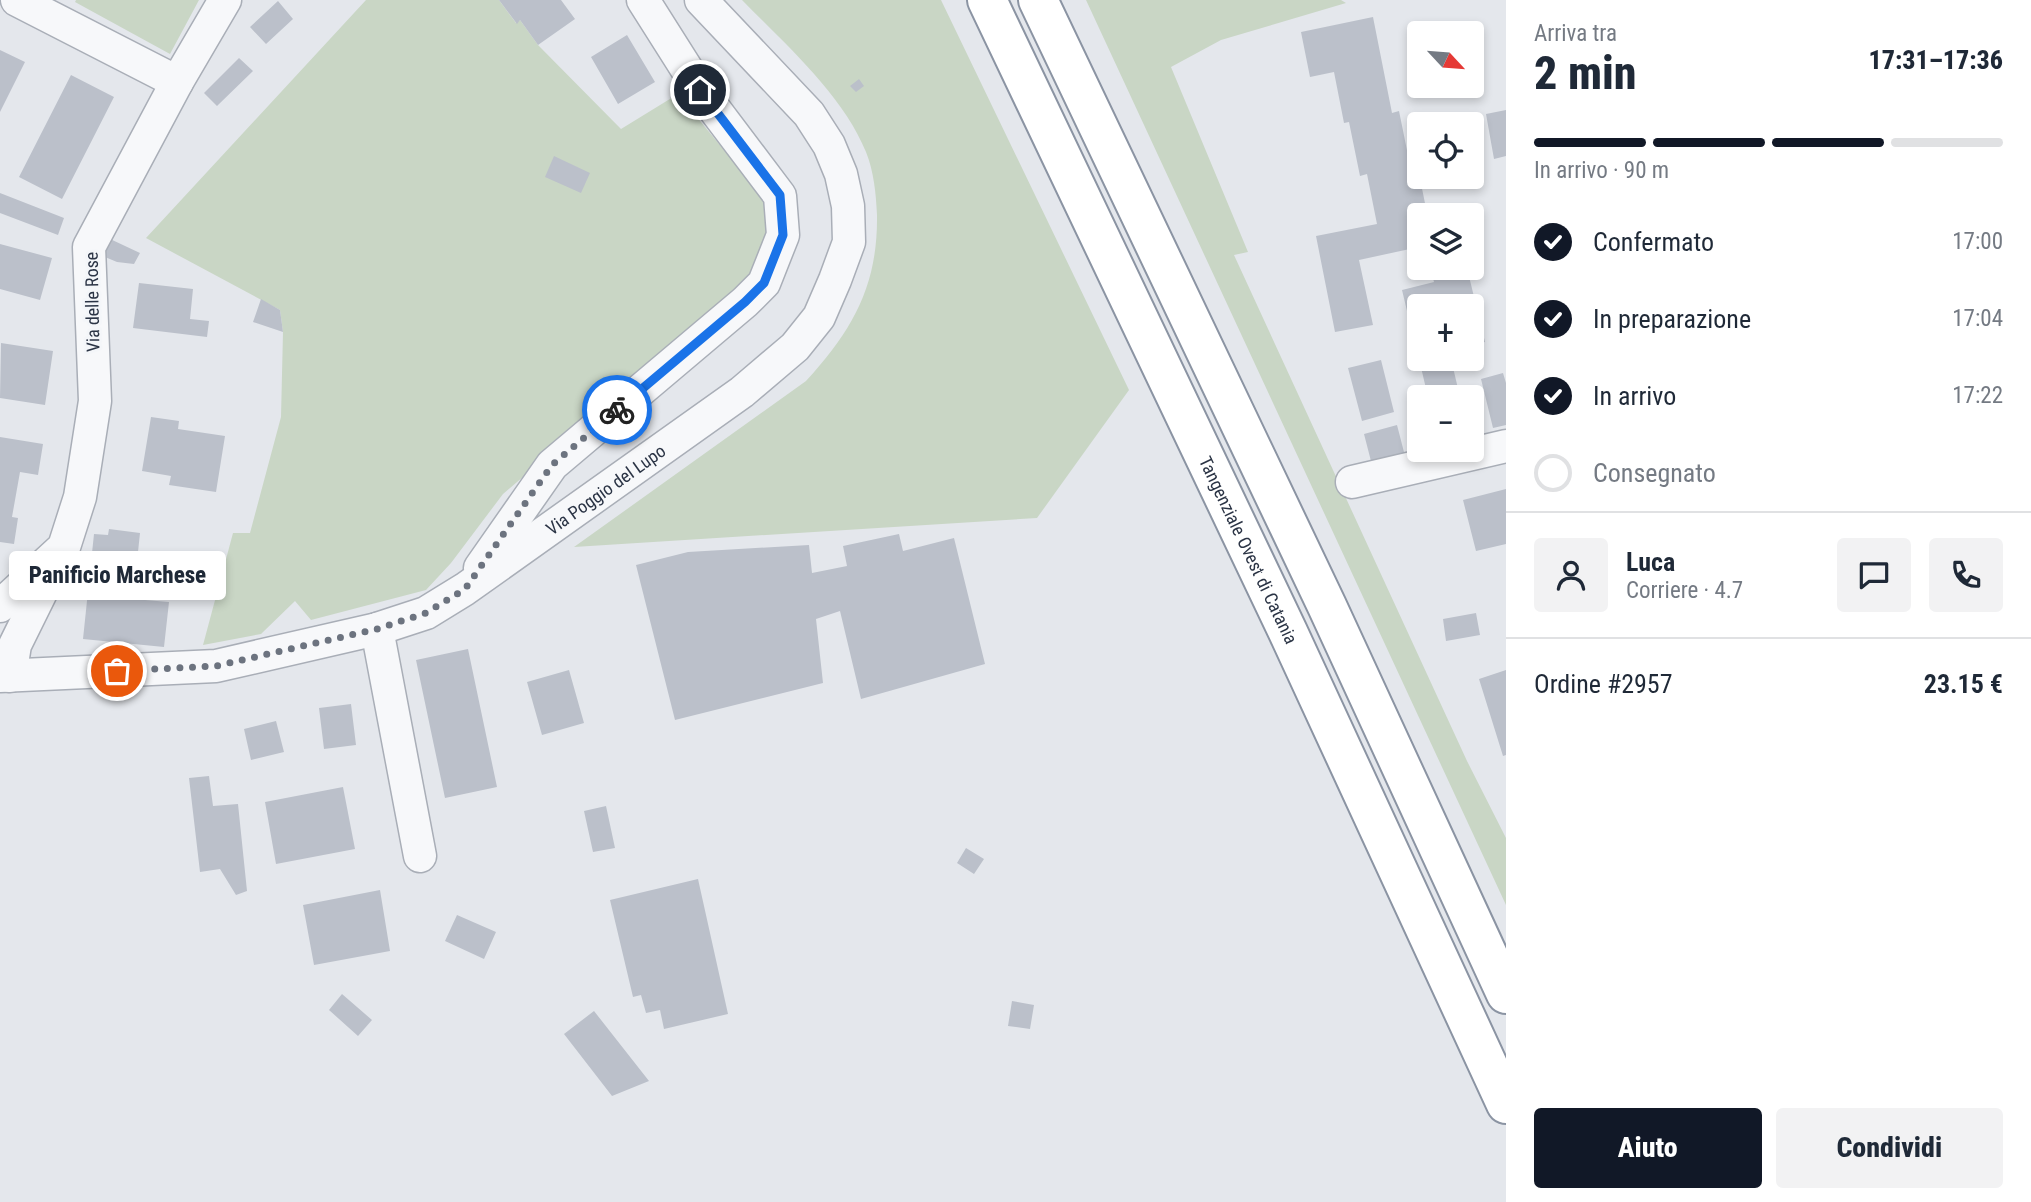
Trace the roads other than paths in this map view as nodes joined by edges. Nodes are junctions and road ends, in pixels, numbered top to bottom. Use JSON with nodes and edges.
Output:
{"nodes":[{"id":1,"x":17,"y":0,"type":"edge"},
{"id":2,"x":225,"y":0,"type":"edge"},
{"id":3,"x":643,"y":0,"type":"edge"},
{"id":4,"x":701,"y":0,"type":"edge"},
{"id":5,"x":987,"y":0,"type":"edge"},
{"id":6,"x":1038,"y":0,"type":"edge"},
{"id":7,"x":177,"y":82,"type":"junction"},
{"id":8,"x":1506,"y":446,"type":"edge"},
{"id":9,"x":544,"y":478,"type":"junction"},
{"id":10,"x":1352,"y":482,"type":"dead end"},
{"id":11,"x":580,"y":507,"type":"junction"},
{"id":12,"x":64,"y":547,"type":"junction"},
{"id":13,"x":465,"y":589,"type":"junction"},
{"id":14,"x":0,"y":606,"type":"edge"},
{"id":15,"x":377,"y":629,"type":"junction"},
{"id":16,"x":5,"y":676,"type":"edge"},
{"id":17,"x":420,"y":856,"type":"dead end"},
{"id":18,"x":1506,"y":994,"type":"edge"},
{"id":19,"x":1506,"y":1104,"type":"edge"}],
"edges":[{"from":1,"to":7,"type":"street"},
{"from":2,"to":7,"type":"street","name":"Via delle Rose"},
{"from":3,"to":9,"type":"street"},
{"from":4,"to":11,"type":"street","name":"Via Poggio del Lupo"},
{"from":5,"to":19,"type":"highway","name":"Tangenziale Ovest di Catania"},
{"from":6,"to":18,"type":"highway"},
{"from":7,"to":12,"type":"street","name":"Via delle Rose"},
{"from":8,"to":10,"type":"street"},
{"from":9,"to":11,"type":"street"},
{"from":9,"to":13,"type":"street"},
{"from":11,"to":13,"type":"street","name":"Via Poggio del Lupo"},
{"from":12,"to":14,"type":"street","name":"Via delle Rose"},
{"from":12,"to":16,"type":"street"},
{"from":13,"to":15,"type":"street","name":"Via Poggio del Lupo"},
{"from":15,"to":16,"type":"street","name":"Via Poggio del Lupo"},
{"from":15,"to":17,"type":"street"}]}
